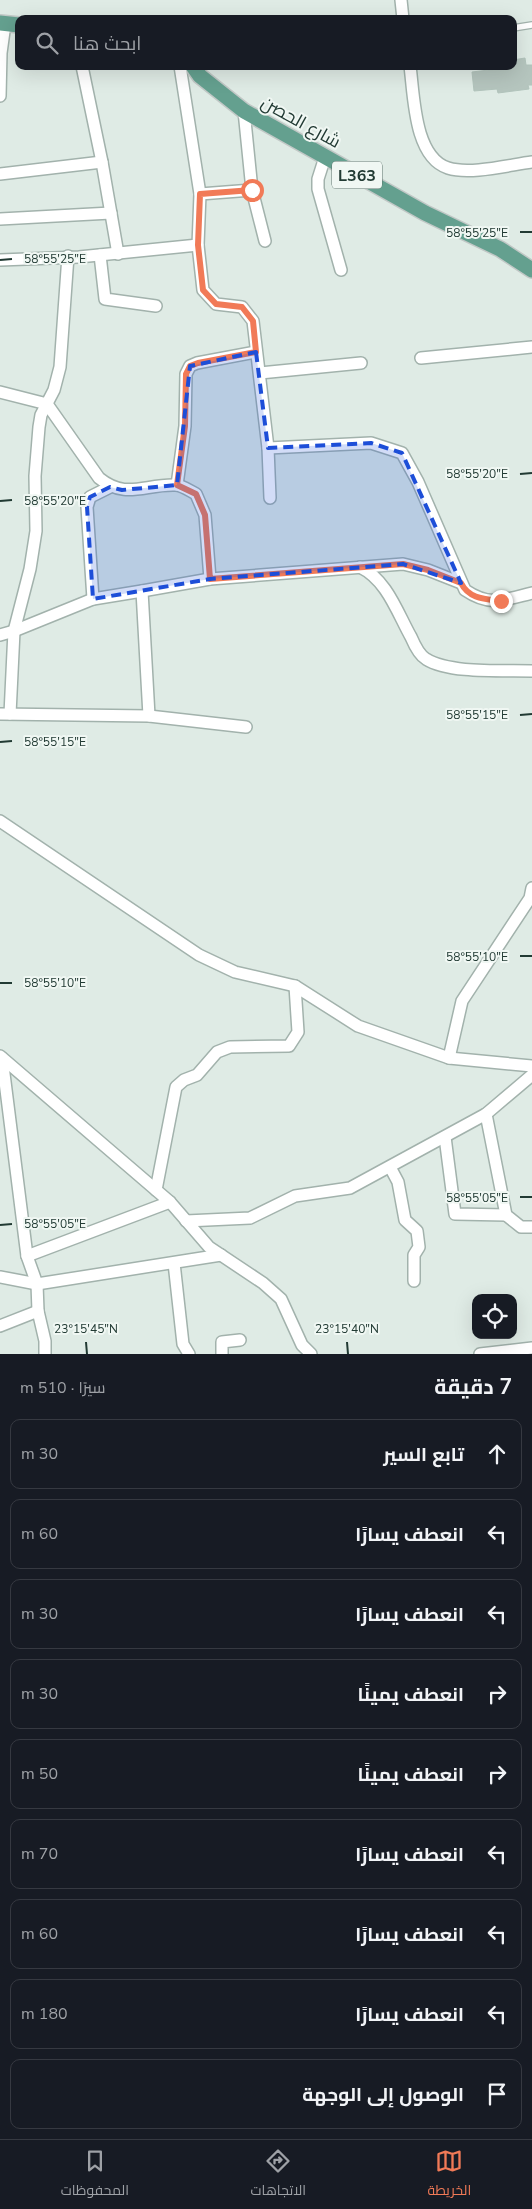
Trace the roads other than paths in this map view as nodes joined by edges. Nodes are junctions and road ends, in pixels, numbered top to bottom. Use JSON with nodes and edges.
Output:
{"nodes":[{"id":1,"x":400,"y":0,"type":"edge"},
{"id":2,"x":402,"y":15,"type":"edge"},
{"id":3,"x":8,"y":24,"type":"edge"},
{"id":4,"x":532,"y":25,"type":"edge"},
{"id":5,"x":517,"y":27,"type":"edge"},
{"id":6,"x":83,"y":70,"type":"edge"},
{"id":7,"x":181,"y":70,"type":"edge"},
{"id":8,"x":196,"y":70,"type":"edge"},
{"id":9,"x":411,"y":70,"type":"edge"},
{"id":10,"x":0,"y":96,"type":"edge"},
{"id":11,"x":244,"y":112,"type":"junction"},
{"id":12,"x":325,"y":157,"type":"junction"},
{"id":13,"x":102,"y":162,"type":"junction"},
{"id":14,"x":532,"y":162,"type":"edge"},
{"id":15,"x":0,"y":174,"type":"edge"},
{"id":16,"x":252,"y":190,"type":"junction"},
{"id":17,"x":200,"y":194,"type":"junction"},
{"id":18,"x":111,"y":214,"type":"junction"},
{"id":19,"x":0,"y":219,"type":"edge"},
{"id":20,"x":265,"y":241,"type":"dead end"},
{"id":21,"x":198,"y":245,"type":"junction"},
{"id":22,"x":118,"y":254,"type":"junction"},
{"id":23,"x":100,"y":255,"type":"junction"},
{"id":24,"x":68,"y":256,"type":"junction"},
{"id":25,"x":0,"y":260,"type":"edge"},
{"id":26,"x":341,"y":270,"type":"dead end"},
{"id":27,"x":532,"y":270,"type":"edge"},
{"id":28,"x":156,"y":306,"type":"dead end"},
{"id":29,"x":532,"y":347,"type":"edge"},
{"id":30,"x":256,"y":352,"type":"junction"},
{"id":31,"x":421,"y":358,"type":"dead end"},
{"id":32,"x":361,"y":363,"type":"dead end"},
{"id":33,"x":260,"y":373,"type":"junction"},
{"id":34,"x":0,"y":392,"type":"edge"},
{"id":35,"x":47,"y":404,"type":"junction"},
{"id":36,"x":268,"y":448,"type":"junction"},
{"id":37,"x":177,"y":485,"type":"junction"},
{"id":38,"x":110,"y":487,"type":"junction"},
{"id":39,"x":270,"y":498,"type":"dead end"},
{"id":40,"x":360,"y":567,"type":"junction"},
{"id":41,"x":210,"y":579,"type":"junction"},
{"id":42,"x":461,"y":583,"type":"junction"},
{"id":43,"x":142,"y":591,"type":"junction"},
{"id":44,"x":532,"y":593,"type":"edge"},
{"id":45,"x":93,"y":599,"type":"junction"},
{"id":46,"x":14,"y":631,"type":"junction"},
{"id":47,"x":0,"y":635,"type":"edge"},
{"id":48,"x":532,"y":671,"type":"edge"},
{"id":49,"x":5,"y":714,"type":"edge"},
{"id":50,"x":149,"y":716,"type":"junction"},
{"id":51,"x":246,"y":727,"type":"dead end"},
{"id":52,"x":0,"y":821,"type":"edge"},
{"id":53,"x":532,"y":888,"type":"edge"},
{"id":54,"x":295,"y":986,"type":"junction"},
{"id":55,"x":1,"y":1057,"type":"edge"},
{"id":56,"x":449,"y":1058,"type":"junction"},
{"id":57,"x":532,"y":1066,"type":"edge"},
{"id":58,"x":532,"y":1075,"type":"edge"},
{"id":59,"x":486,"y":1114,"type":"junction"},
{"id":60,"x":445,"y":1137,"type":"junction"},
{"id":61,"x":390,"y":1167,"type":"junction"},
{"id":62,"x":156,"y":1190,"type":"junction"},
{"id":63,"x":170,"y":1202,"type":"junction"},
{"id":64,"x":506,"y":1215,"type":"junction"},
{"id":65,"x":186,"y":1222,"type":"junction"},
{"id":66,"x":532,"y":1227,"type":"edge"},
{"id":67,"x":221,"y":1255,"type":"junction"},
{"id":68,"x":27,"y":1256,"type":"junction"},
{"id":69,"x":174,"y":1262,"type":"junction"},
{"id":70,"x":0,"y":1277,"type":"edge"},
{"id":71,"x":414,"y":1281,"type":"dead end"},
{"id":72,"x":37,"y":1284,"type":"junction"},
{"id":73,"x":38,"y":1310,"type":"junction"},
{"id":74,"x":0,"y":1326,"type":"edge"},
{"id":75,"x":240,"y":1340,"type":"dead end"},
{"id":76,"x":532,"y":1348,"type":"edge"},
{"id":77,"x":308,"y":1353,"type":"edge"},
{"id":78,"x":45,"y":1354,"type":"edge"},
{"id":79,"x":189,"y":1354,"type":"edge"},
{"id":80,"x":222,"y":1354,"type":"edge"},
{"id":81,"x":480,"y":1354,"type":"edge"}],
"edges":[{"from":1,"to":2,"type":"street"},
{"from":3,"to":10,"type":"street"},
{"from":4,"to":5,"type":"lane"},
{"from":6,"to":13,"type":"street"},
{"from":7,"to":17,"type":"street"},
{"from":8,"to":11,"type":"main road","name":"شارع الحصن","number":"L363"},
{"from":9,"to":14,"type":"street"},
{"from":11,"to":12,"type":"main road","name":"شارع الحصن","number":"L363"},
{"from":11,"to":16,"type":"street"},
{"from":12,"to":26,"type":"street"},
{"from":12,"to":27,"type":"main road","name":"شارع الحصن","number":"L363"},
{"from":13,"to":15,"type":"street"},
{"from":13,"to":18,"type":"street"},
{"from":16,"to":17,"type":"street"},
{"from":16,"to":20,"type":"street"},
{"from":17,"to":21,"type":"street"},
{"from":18,"to":19,"type":"street"},
{"from":18,"to":22,"type":"street"},
{"from":21,"to":22,"type":"street"},
{"from":21,"to":30,"type":"street"},
{"from":22,"to":23,"type":"street"},
{"from":23,"to":24,"type":"street"},
{"from":23,"to":28,"type":"street"},
{"from":24,"to":25,"type":"street"},
{"from":24,"to":35,"type":"street"},
{"from":29,"to":31,"type":"street"},
{"from":30,"to":33,"type":"street"},
{"from":30,"to":37,"type":"street"},
{"from":32,"to":33,"type":"street"},
{"from":33,"to":36,"type":"street"},
{"from":34,"to":35,"type":"street"},
{"from":35,"to":38,"type":"street"},
{"from":35,"to":46,"type":"street"},
{"from":36,"to":39,"type":"street"},
{"from":36,"to":42,"type":"street"},
{"from":37,"to":38,"type":"street"},
{"from":37,"to":41,"type":"street"},
{"from":38,"to":45,"type":"street"},
{"from":40,"to":41,"type":"street"},
{"from":40,"to":42,"type":"street"},
{"from":40,"to":48,"type":"street"},
{"from":41,"to":43,"type":"street"},
{"from":42,"to":44,"type":"street"},
{"from":43,"to":45,"type":"street"},
{"from":43,"to":50,"type":"street"},
{"from":45,"to":46,"type":"street"},
{"from":46,"to":47,"type":"street"},
{"from":46,"to":49,"type":"street"},
{"from":49,"to":50,"type":"street"},
{"from":50,"to":51,"type":"street"},
{"from":52,"to":54,"type":"street"},
{"from":53,"to":56,"type":"street"},
{"from":54,"to":56,"type":"street"},
{"from":54,"to":62,"type":"street"},
{"from":55,"to":62,"type":"street"},
{"from":55,"to":68,"type":"street"},
{"from":56,"to":57,"type":"street"},
{"from":58,"to":59,"type":"street"},
{"from":59,"to":60,"type":"street"},
{"from":59,"to":64,"type":"street"},
{"from":60,"to":61,"type":"street"},
{"from":60,"to":64,"type":"street"},
{"from":61,"to":65,"type":"street"},
{"from":61,"to":71,"type":"street"},
{"from":62,"to":63,"type":"street"},
{"from":63,"to":65,"type":"street"},
{"from":63,"to":68,"type":"street"},
{"from":64,"to":66,"type":"street"},
{"from":65,"to":67,"type":"street"},
{"from":67,"to":69,"type":"street"},
{"from":67,"to":77,"type":"street"},
{"from":68,"to":72,"type":"street"},
{"from":69,"to":72,"type":"street"},
{"from":69,"to":79,"type":"street"},
{"from":70,"to":72,"type":"street"},
{"from":72,"to":73,"type":"street"},
{"from":73,"to":74,"type":"street"},
{"from":73,"to":78,"type":"street"},
{"from":75,"to":80,"type":"street"},
{"from":76,"to":81,"type":"street"}]}
